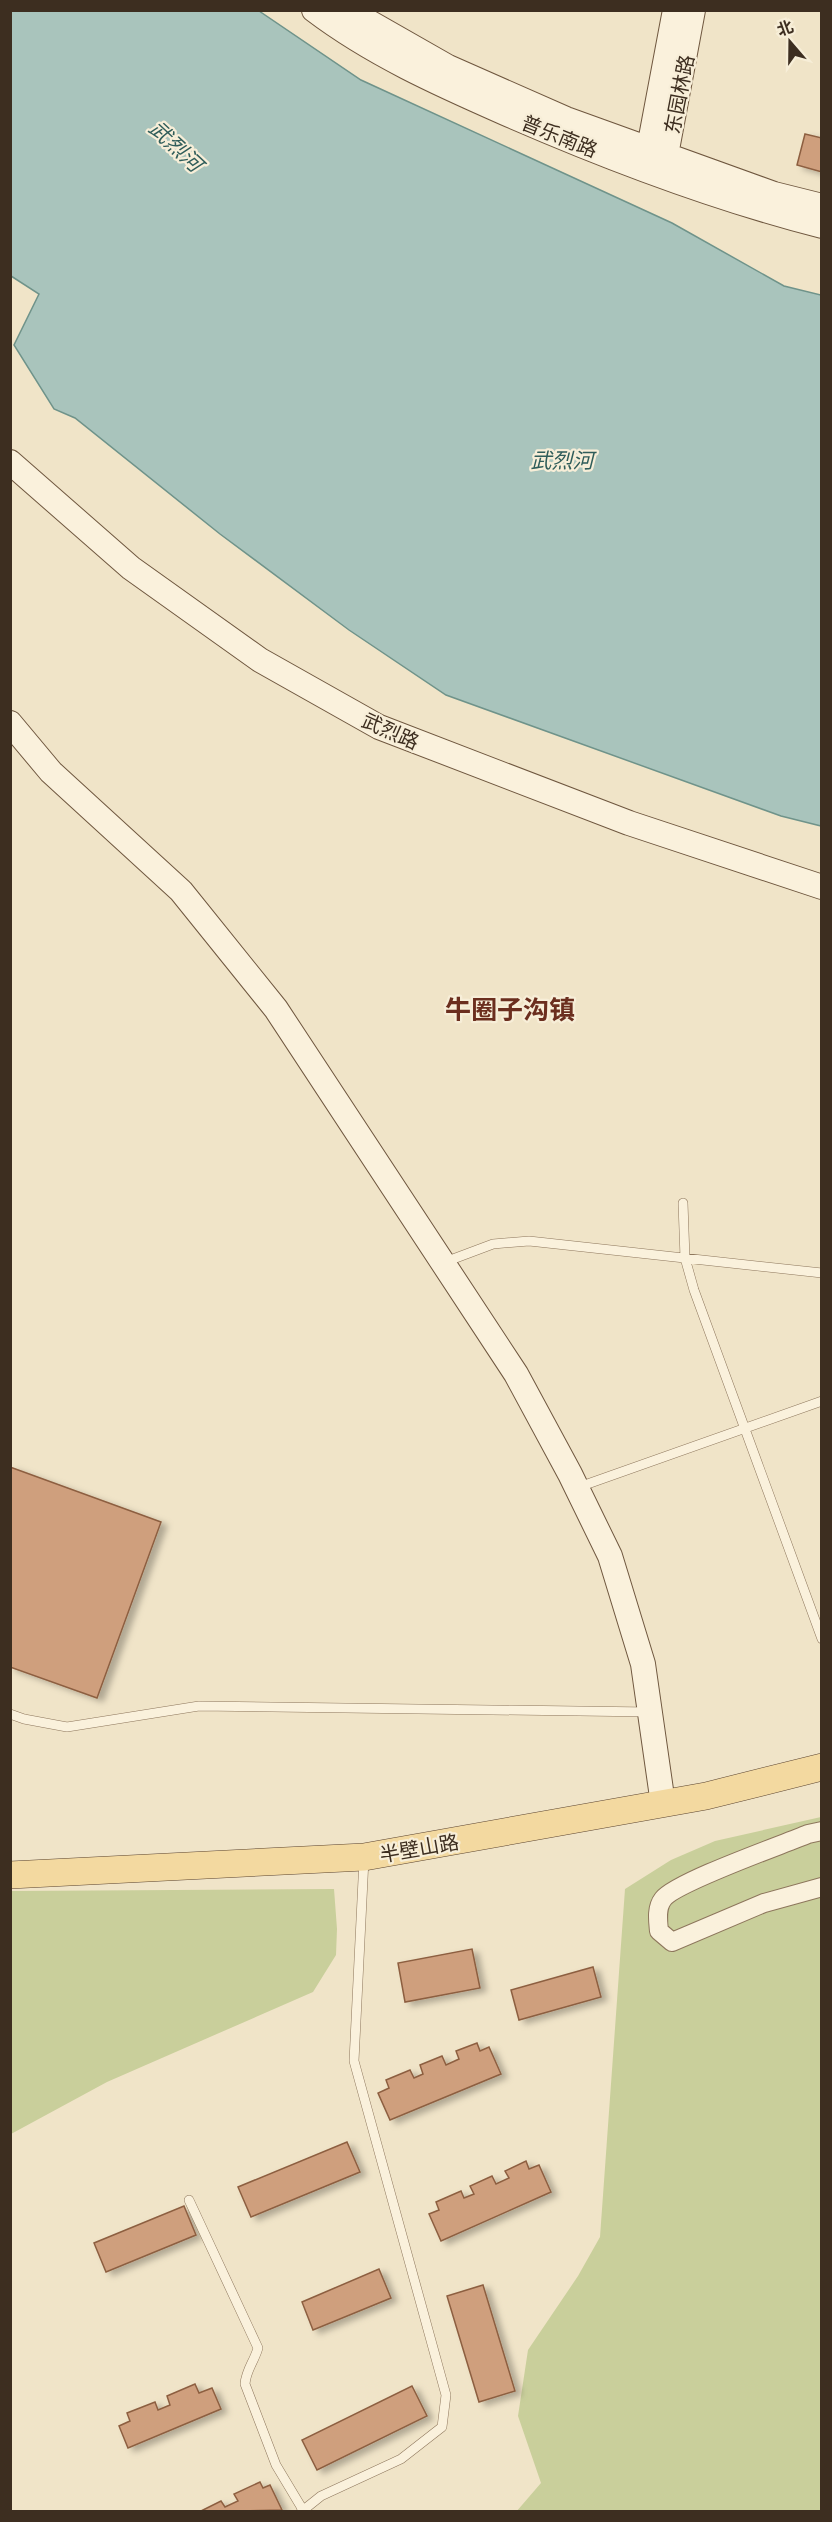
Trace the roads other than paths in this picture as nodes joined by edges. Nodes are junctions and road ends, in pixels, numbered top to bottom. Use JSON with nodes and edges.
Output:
{"nodes":[{"id":1,"x":314,"y":10,"type":"edge"},
{"id":2,"x":348,"y":10,"type":"edge"},
{"id":3,"x":675,"y":10,"type":"edge"},
{"id":4,"x":693,"y":10,"type":"edge"},
{"id":5,"x":656,"y":163,"type":"junction"},
{"id":6,"x":822,"y":206,"type":"edge"},
{"id":7,"x":822,"y":226,"type":"edge"},
{"id":8,"x":12,"y":463,"type":"edge"},
{"id":9,"x":10,"y":723,"type":"edge"},
{"id":10,"x":822,"y":887,"type":"edge"},
{"id":11,"x":683,"y":1203,"type":"dead end"},
{"id":12,"x":686,"y":1258,"type":"junction"},
{"id":13,"x":443,"y":1263,"type":"junction"},
{"id":14,"x":822,"y":1273,"type":"edge"},
{"id":15,"x":822,"y":1401,"type":"edge"},
{"id":16,"x":745,"y":1428,"type":"junction"},
{"id":17,"x":577,"y":1488,"type":"junction"},
{"id":18,"x":822,"y":1639,"type":"edge"},
{"id":19,"x":650,"y":1712,"type":"junction"},
{"id":20,"x":10,"y":1714,"type":"edge"},
{"id":21,"x":822,"y":1767,"type":"edge"},
{"id":22,"x":663,"y":1804,"type":"junction"},
{"id":23,"x":822,"y":1831,"type":"edge"},
{"id":24,"x":364,"y":1857,"type":"junction"},
{"id":25,"x":10,"y":1875,"type":"edge"},
{"id":26,"x":822,"y":1887,"type":"edge"},
{"id":27,"x":189,"y":2200,"type":"dead end"},
{"id":28,"x":302,"y":2511,"type":"edge"}],
"edges":[{"from":1,"to":5,"type":"main road","name":"普乐南路"},
{"from":2,"to":5,"type":"main road","name":"普乐南路"},
{"from":3,"to":5,"type":"main road","name":"东园林路"},
{"from":4,"to":5,"type":"main road","name":"东园林路"},
{"from":5,"to":6,"type":"main road","name":"普乐南路"},
{"from":5,"to":7,"type":"main road","name":"普乐南路"},
{"from":8,"to":10,"type":"main road","name":"武烈路"},
{"from":9,"to":13,"type":"main road"},
{"from":11,"to":12,"type":"lane"},
{"from":12,"to":13,"type":"lane"},
{"from":12,"to":14,"type":"lane"},
{"from":12,"to":16,"type":"lane"},
{"from":13,"to":17,"type":"main road"},
{"from":15,"to":16,"type":"lane"},
{"from":16,"to":17,"type":"lane"},
{"from":16,"to":18,"type":"lane"},
{"from":17,"to":19,"type":"main road"},
{"from":19,"to":20,"type":"lane"},
{"from":19,"to":22,"type":"main road"},
{"from":21,"to":22,"type":"main road","name":"半壁山路"},
{"from":22,"to":24,"type":"main road","name":"半壁山路"},
{"from":23,"to":26,"type":"street"},
{"from":24,"to":25,"type":"main road","name":"半壁山路"},
{"from":24,"to":28,"type":"lane"},
{"from":27,"to":28,"type":"lane"}]}
